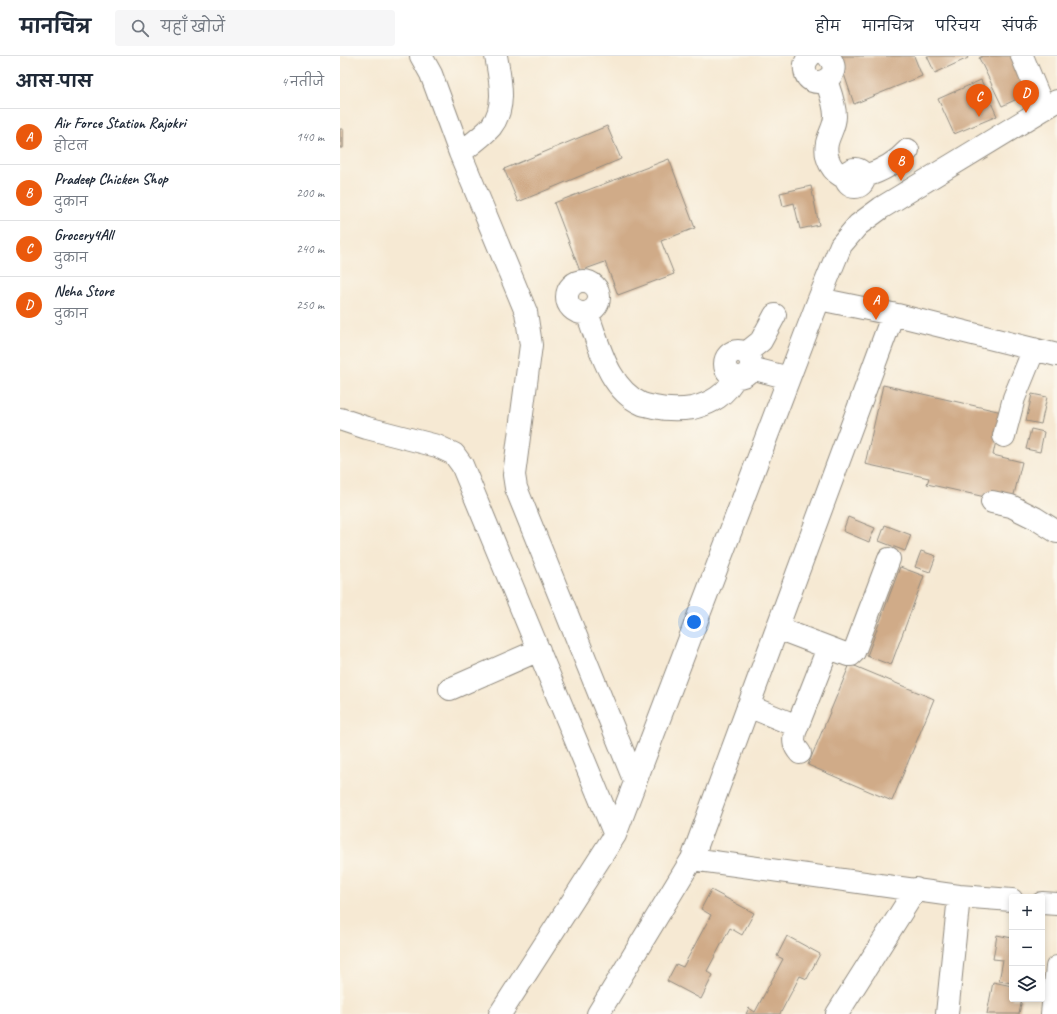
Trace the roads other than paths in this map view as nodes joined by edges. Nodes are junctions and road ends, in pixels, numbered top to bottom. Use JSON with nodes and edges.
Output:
{"nodes":[{"id":1,"x":421,"y":56,"type":"edge"},
{"id":2,"x":496,"y":56,"type":"edge"},
{"id":3,"x":810,"y":56,"type":"edge"},
{"id":4,"x":828,"y":56,"type":"edge"},
{"id":5,"x":1022,"y":56,"type":"edge"},
{"id":6,"x":826,"y":80,"type":"junction"},
{"id":7,"x":1051,"y":105,"type":"edge"},
{"id":8,"x":908,"y":150,"type":"dead end"},
{"id":9,"x":460,"y":152,"type":"junction"},
{"id":10,"x":856,"y":180,"type":"junction"},
{"id":11,"x":858,"y":225,"type":"junction"},
{"id":12,"x":819,"y":299,"type":"junction"},
{"id":13,"x":586,"y":313,"type":"dead end"},
{"id":14,"x":893,"y":314,"type":"junction"},
{"id":15,"x":776,"y":315,"type":"dead end"},
{"id":16,"x":1034,"y":349,"type":"junction"},
{"id":17,"x":1057,"y":355,"type":"edge"},
{"id":18,"x":744,"y":366,"type":"junction"},
{"id":19,"x":789,"y":378,"type":"junction"},
{"id":20,"x":340,"y":419,"type":"edge"},
{"id":21,"x":1004,"y":436,"type":"dead end"},
{"id":22,"x":992,"y":502,"type":"dead end"},
{"id":23,"x":1057,"y":532,"type":"edge"},
{"id":24,"x":889,"y":559,"type":"dead end"},
{"id":25,"x":777,"y":628,"type":"junction"},
{"id":26,"x":828,"y":648,"type":"junction"},
{"id":27,"x":539,"y":650,"type":"junction"},
{"id":28,"x":450,"y":689,"type":"dead end"},
{"id":29,"x":748,"y":706,"type":"junction"},
{"id":30,"x":797,"y":726,"type":"junction"},
{"id":31,"x":800,"y":753,"type":"dead end"},
{"id":32,"x":634,"y":782,"type":"junction"},
{"id":33,"x":615,"y":835,"type":"junction"},
{"id":34,"x":692,"y":858,"type":"junction"},
{"id":35,"x":916,"y":889,"type":"junction"},
{"id":36,"x":959,"y":896,"type":"junction"},
{"id":37,"x":1009,"y":900,"type":"edge"},
{"id":38,"x":1045,"y":903,"type":"edge"},
{"id":39,"x":1057,"y":904,"type":"edge"},
{"id":40,"x":1057,"y":967,"type":"edge"},
{"id":41,"x":500,"y":1014,"type":"edge"},
{"id":42,"x":598,"y":1014,"type":"edge"},
{"id":43,"x":837,"y":1014,"type":"edge"},
{"id":44,"x":947,"y":1014,"type":"edge"},
{"id":45,"x":1052,"y":1014,"type":"edge"}],
"edges":[{"from":1,"to":9,"type":"street"},
{"from":2,"to":9,"type":"street"},
{"from":3,"to":6,"type":"street"},
{"from":4,"to":6,"type":"street"},
{"from":5,"to":7,"type":"street"},
{"from":6,"to":10,"type":"street"},
{"from":7,"to":11,"type":"street"},
{"from":8,"to":10,"type":"street"},
{"from":9,"to":32,"type":"street"},
{"from":10,"to":11,"type":"street"},
{"from":11,"to":12,"type":"street"},
{"from":12,"to":14,"type":"street"},
{"from":12,"to":19,"type":"street"},
{"from":13,"to":18,"type":"street"},
{"from":14,"to":16,"type":"street"},
{"from":14,"to":25,"type":"street"},
{"from":15,"to":18,"type":"street"},
{"from":16,"to":17,"type":"street"},
{"from":16,"to":21,"type":"street"},
{"from":18,"to":19,"type":"street"},
{"from":19,"to":32,"type":"street"},
{"from":20,"to":27,"type":"street"},
{"from":22,"to":23,"type":"street"},
{"from":24,"to":26,"type":"street"},
{"from":25,"to":26,"type":"street"},
{"from":25,"to":29,"type":"street"},
{"from":26,"to":30,"type":"street"},
{"from":27,"to":28,"type":"street"},
{"from":27,"to":33,"type":"street"},
{"from":29,"to":30,"type":"street"},
{"from":29,"to":34,"type":"street"},
{"from":30,"to":31,"type":"street"},
{"from":32,"to":33,"type":"street"},
{"from":33,"to":41,"type":"street"},
{"from":34,"to":35,"type":"street"},
{"from":34,"to":42,"type":"street"},
{"from":35,"to":36,"type":"street"},
{"from":35,"to":43,"type":"street"},
{"from":36,"to":37,"type":"street"},
{"from":36,"to":44,"type":"street"},
{"from":38,"to":39,"type":"street"},
{"from":40,"to":45,"type":"street"}]}
